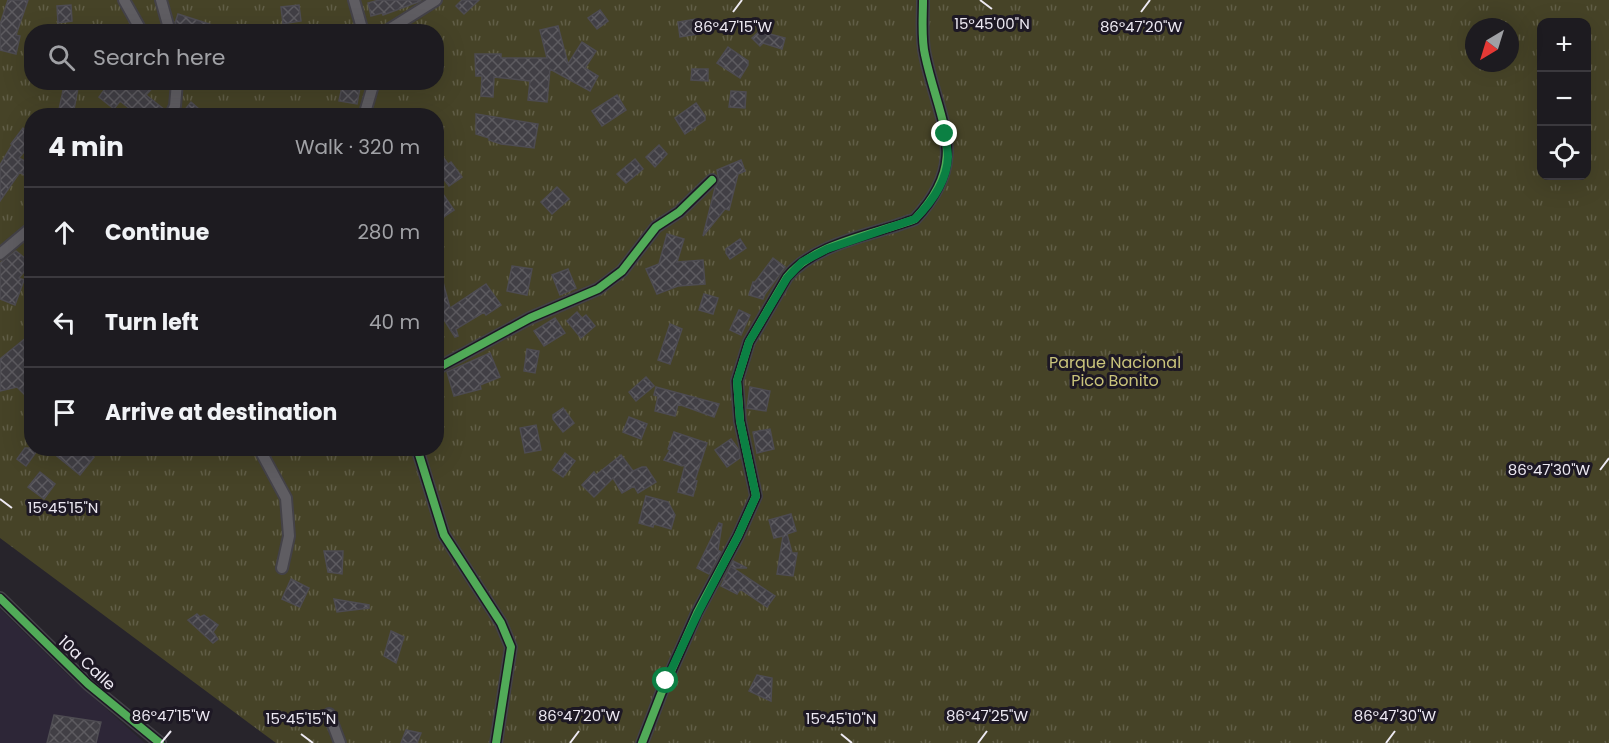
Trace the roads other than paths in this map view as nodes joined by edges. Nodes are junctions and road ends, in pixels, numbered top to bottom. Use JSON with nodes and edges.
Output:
{"nodes":[{"id":1,"x":124,"y":0,"type":"edge"},
{"id":2,"x":161,"y":0,"type":"edge"},
{"id":3,"x":354,"y":0,"type":"edge"},
{"id":4,"x":436,"y":0,"type":"edge"},
{"id":5,"x":923,"y":0,"type":"edge"},
{"id":6,"x":138,"y":24,"type":"edge"},
{"id":7,"x":168,"y":24,"type":"edge"},
{"id":8,"x":361,"y":24,"type":"edge"},
{"id":9,"x":398,"y":24,"type":"edge"},
{"id":10,"x":176,"y":90,"type":"edge"},
{"id":11,"x":372,"y":90,"type":"edge"},
{"id":12,"x":173,"y":108,"type":"edge"},
{"id":13,"x":366,"y":108,"type":"edge"},
{"id":14,"x":712,"y":180,"type":"dead end"},
{"id":15,"x":24,"y":234,"type":"edge"},
{"id":16,"x":0,"y":254,"type":"edge"},
{"id":17,"x":444,"y":365,"type":"edge"},
{"id":18,"x":263,"y":456,"type":"edge"},
{"id":19,"x":419,"y":456,"type":"edge"},
{"id":20,"x":282,"y":568,"type":"dead end"},
{"id":21,"x":0,"y":598,"type":"edge"},
{"id":22,"x":329,"y":714,"type":"dead end"},
{"id":23,"x":160,"y":743,"type":"edge"},
{"id":24,"x":340,"y":743,"type":"edge"},
{"id":25,"x":496,"y":743,"type":"edge"},
{"id":26,"x":642,"y":743,"type":"edge"}],
"edges":[{"from":1,"to":6,"type":"street"},
{"from":2,"to":7,"type":"street"},
{"from":3,"to":8,"type":"street"},
{"from":4,"to":9,"type":"street"},
{"from":5,"to":26,"type":"street"},
{"from":10,"to":12,"type":"street"},
{"from":11,"to":13,"type":"street"},
{"from":14,"to":17,"type":"street"},
{"from":15,"to":16,"type":"street"},
{"from":18,"to":20,"type":"street"},
{"from":19,"to":25,"type":"street"},
{"from":21,"to":23,"type":"street","name":"10a Calle"},
{"from":22,"to":24,"type":"street"}]}
